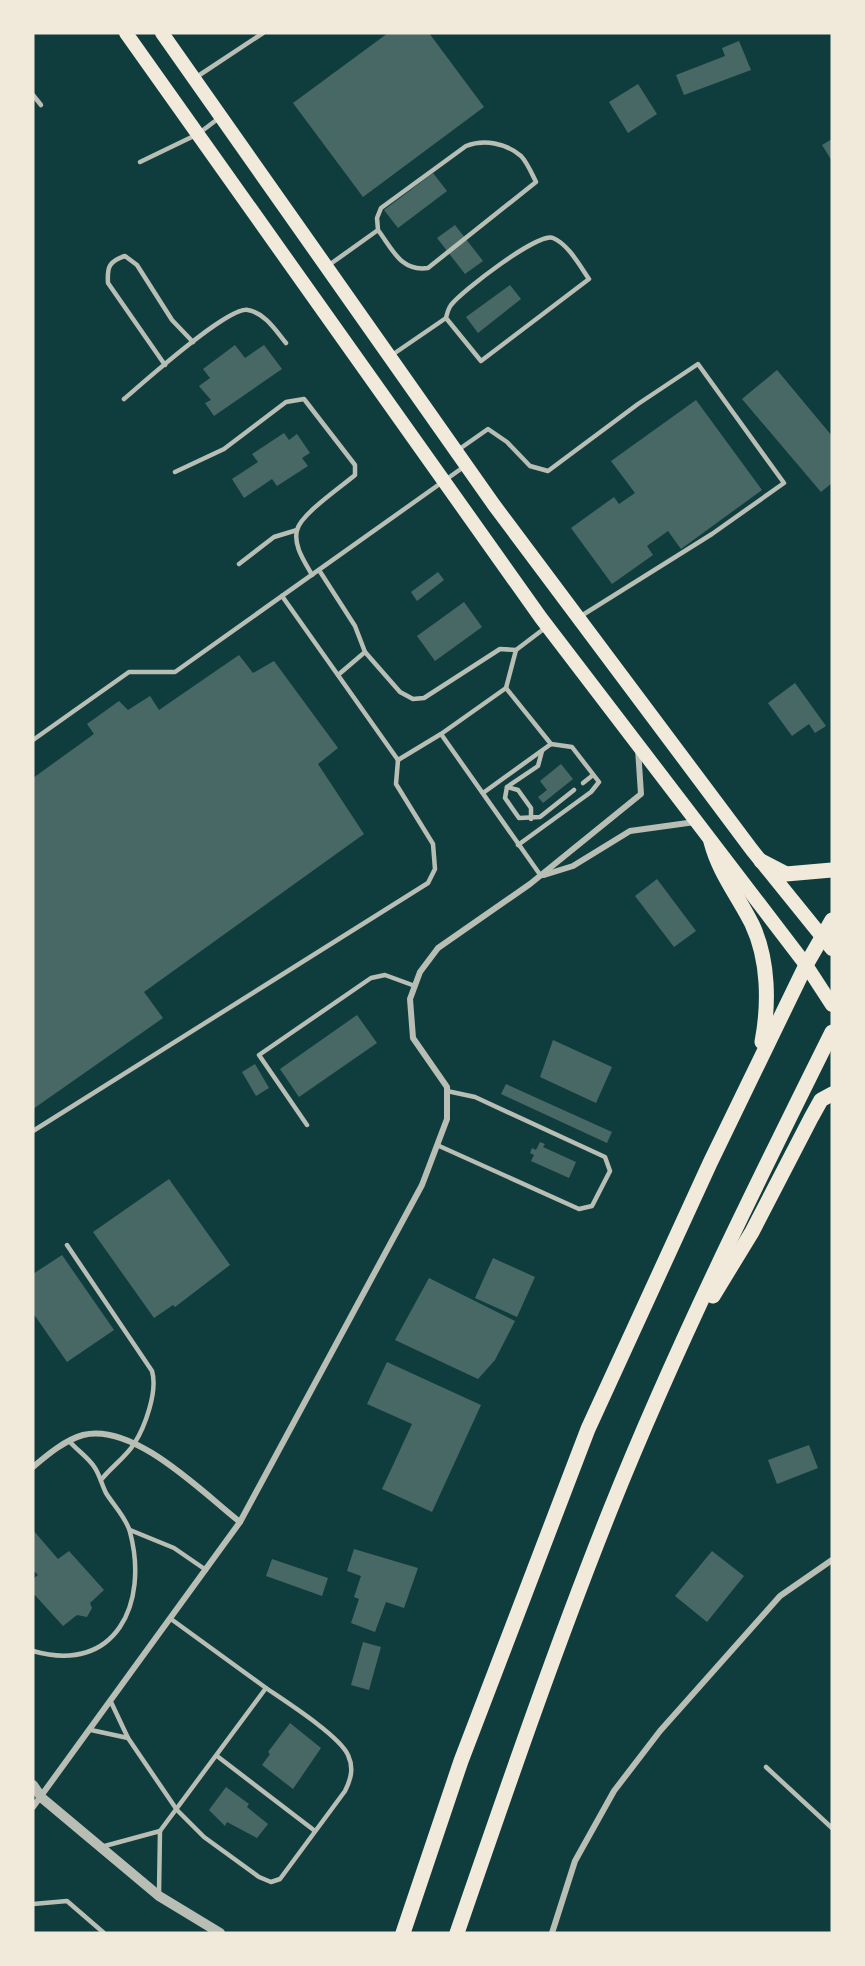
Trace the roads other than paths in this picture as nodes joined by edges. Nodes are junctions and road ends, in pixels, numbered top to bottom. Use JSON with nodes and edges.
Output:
{"nodes":[{"id":1,"x":126,"y":33,"type":"edge"},
{"id":2,"x":162,"y":33,"type":"edge"},
{"id":3,"x":263,"y":33,"type":"edge"},
{"id":4,"x":194,"y":78,"type":"junction"},
{"id":5,"x":33,"y":95,"type":"edge"},
{"id":6,"x":40,"y":105,"type":"dead end"},
{"id":7,"x":222,"y":117,"type":"junction"},
{"id":8,"x":198,"y":134,"type":"junction"},
{"id":9,"x":140,"y":162,"type":"dead end"},
{"id":10,"x":378,"y":230,"type":"junction"},
{"id":11,"x":326,"y":266,"type":"junction"},
{"id":12,"x":446,"y":318,"type":"junction"},
{"id":13,"x":194,"y":342,"type":"junction"},
{"id":14,"x":286,"y":343,"type":"dead end"},
{"id":15,"x":390,"y":357,"type":"junction"},
{"id":16,"x":165,"y":365,"type":"junction"},
{"id":17,"x":124,"y":399,"type":"dead end"},
{"id":18,"x":456,"y":451,"type":"junction"},
{"id":19,"x":466,"y":465,"type":"junction"},
{"id":20,"x":175,"y":472,"type":"dead end"},
{"id":21,"x":444,"y":481,"type":"junction"},
{"id":22,"x":297,"y":530,"type":"junction"},
{"id":23,"x":239,"y":564,"type":"dead end"},
{"id":24,"x":319,"y":570,"type":"junction"},
{"id":25,"x":312,"y":575,"type":"junction"},
{"id":26,"x":282,"y":596,"type":"junction"},
{"id":27,"x":579,"y":618,"type":"junction"},
{"id":28,"x":547,"y":626,"type":"junction"},
{"id":29,"x":516,"y":650,"type":"junction"},
{"id":30,"x":365,"y":652,"type":"junction"},
{"id":31,"x":338,"y":675,"type":"junction"},
{"id":32,"x":506,"y":688,"type":"junction"},
{"id":33,"x":441,"y":734,"type":"junction"},
{"id":34,"x":33,"y":740,"type":"edge"},
{"id":35,"x":637,"y":743,"type":"junction"},
{"id":36,"x":551,"y":744,"type":"junction"},
{"id":37,"x":542,"y":751,"type":"junction"},
{"id":38,"x":398,"y":760,"type":"junction"},
{"id":39,"x":593,"y":775,"type":"junction"},
{"id":40,"x":583,"y":783,"type":"dead end"},
{"id":41,"x":507,"y":787,"type":"junction"},
{"id":42,"x":574,"y":790,"type":"dead end"},
{"id":43,"x":483,"y":793,"type":"junction"},
{"id":44,"x":531,"y":819,"type":"junction"},
{"id":45,"x":695,"y":822,"type":"junction"},
{"id":46,"x":711,"y":842,"type":"junction"},
{"id":47,"x":518,"y":845,"type":"junction"},
{"id":48,"x":760,"y":861,"type":"junction"},
{"id":49,"x":832,"y":870,"type":"edge"},
{"id":50,"x":541,"y":876,"type":"junction"},
{"id":51,"x":832,"y":920,"type":"edge"},
{"id":52,"x":827,"y":944,"type":"edge"},
{"id":53,"x":806,"y":965,"type":"junction"},
{"id":54,"x":415,"y":986,"type":"junction"},
{"id":55,"x":832,"y":1005,"type":"edge"},
{"id":56,"x":832,"y":1032,"type":"edge"},
{"id":57,"x":758,"y":1063,"type":"junction"},
{"id":58,"x":447,"y":1091,"type":"junction"},
{"id":59,"x":832,"y":1094,"type":"edge"},
{"id":60,"x":307,"y":1125,"type":"dead end"},
{"id":61,"x":33,"y":1131,"type":"edge"},
{"id":62,"x":437,"y":1145,"type":"junction"},
{"id":63,"x":67,"y":1245,"type":"dead end"},
{"id":64,"x":679,"y":1349,"type":"junction"},
{"id":65,"x":70,"y":1442,"type":"junction"},
{"id":66,"x":134,"y":1444,"type":"junction"},
{"id":67,"x":33,"y":1467,"type":"edge"},
{"id":68,"x":102,"y":1480,"type":"junction"},
{"id":69,"x":240,"y":1522,"type":"junction"},
{"id":70,"x":130,"y":1530,"type":"junction"},
{"id":71,"x":832,"y":1560,"type":"edge"},
{"id":72,"x":206,"y":1570,"type":"junction"},
{"id":73,"x":171,"y":1619,"type":"junction"},
{"id":74,"x":33,"y":1651,"type":"edge"},
{"id":75,"x":266,"y":1688,"type":"junction"},
{"id":76,"x":111,"y":1702,"type":"junction"},
{"id":77,"x":91,"y":1730,"type":"junction"},
{"id":78,"x":128,"y":1737,"type":"junction"},
{"id":79,"x":217,"y":1756,"type":"junction"},
{"id":80,"x":766,"y":1767,"type":"dead end"},
{"id":81,"x":33,"y":1785,"type":"edge"},
{"id":82,"x":42,"y":1798,"type":"junction"},
{"id":83,"x":33,"y":1807,"type":"edge"},
{"id":84,"x":177,"y":1810,"type":"junction"},
{"id":85,"x":832,"y":1827,"type":"edge"},
{"id":86,"x":160,"y":1831,"type":"junction"},
{"id":87,"x":315,"y":1832,"type":"junction"},
{"id":88,"x":101,"y":1847,"type":"junction"},
{"id":89,"x":159,"y":1896,"type":"junction"},
{"id":90,"x":33,"y":1904,"type":"edge"},
{"id":91,"x":104,"y":1933,"type":"edge"},
{"id":92,"x":220,"y":1933,"type":"edge"},
{"id":93,"x":403,"y":1933,"type":"edge"},
{"id":94,"x":457,"y":1933,"type":"edge"},
{"id":95,"x":552,"y":1933,"type":"edge"}],
"edges":[{"from":1,"to":8,"type":"main road"},
{"from":2,"to":4,"type":"main road"},
{"from":3,"to":4,"type":"lane"},
{"from":4,"to":7,"type":"main road"},
{"from":5,"to":6,"type":"lane"},
{"from":7,"to":8,"type":"lane"},
{"from":7,"to":11,"type":"main road"},
{"from":8,"to":9,"type":"lane"},
{"from":8,"to":21,"type":"main road"},
{"from":10,"to":10,"type":"lane"},
{"from":10,"to":11,"type":"lane"},
{"from":11,"to":15,"type":"main road"},
{"from":12,"to":12,"type":"lane"},
{"from":12,"to":15,"type":"lane"},
{"from":13,"to":14,"type":"lane"},
{"from":13,"to":16,"type":"lane"},
{"from":13,"to":16,"type":"lane"},
{"from":15,"to":18,"type":"main road"},
{"from":16,"to":17,"type":"lane"},
{"from":18,"to":19,"type":"main road"},
{"from":18,"to":27,"type":"lane"},
{"from":19,"to":21,"type":"lane"},
{"from":19,"to":27,"type":"main road"},
{"from":20,"to":22,"type":"lane"},
{"from":21,"to":24,"type":"lane"},
{"from":21,"to":28,"type":"main road"},
{"from":22,"to":23,"type":"lane"},
{"from":22,"to":25,"type":"lane"},
{"from":24,"to":25,"type":"lane"},
{"from":24,"to":30,"type":"lane"},
{"from":25,"to":26,"type":"lane"},
{"from":26,"to":31,"type":"lane"},
{"from":26,"to":34,"type":"lane"},
{"from":27,"to":48,"type":"main road"},
{"from":28,"to":29,"type":"lane"},
{"from":28,"to":35,"type":"main road"},
{"from":29,"to":30,"type":"lane"},
{"from":29,"to":32,"type":"lane"},
{"from":30,"to":31,"type":"lane"},
{"from":31,"to":38,"type":"lane"},
{"from":32,"to":33,"type":"lane"},
{"from":32,"to":36,"type":"lane"},
{"from":33,"to":38,"type":"lane"},
{"from":33,"to":43,"type":"lane"},
{"from":35,"to":45,"type":"main road"},
{"from":35,"to":50,"type":"street"},
{"from":36,"to":37,"type":"lane"},
{"from":36,"to":39,"type":"lane"},
{"from":37,"to":41,"type":"lane"},
{"from":37,"to":43,"type":"lane"},
{"from":38,"to":61,"type":"lane"},
{"from":39,"to":40,"type":"lane"},
{"from":39,"to":47,"type":"lane"},
{"from":41,"to":44,"type":"lane"},
{"from":41,"to":44,"type":"lane"},
{"from":42,"to":44,"type":"lane"},
{"from":43,"to":47,"type":"lane"},
{"from":45,"to":46,"type":"main road"},
{"from":45,"to":50,"type":"street"},
{"from":46,"to":53,"type":"main road"},
{"from":46,"to":57,"type":"highway"},
{"from":47,"to":50,"type":"lane"},
{"from":48,"to":49,"type":"highway"},
{"from":48,"to":52,"type":"main road"},
{"from":50,"to":54,"type":"street"},
{"from":51,"to":52,"type":"highway"},
{"from":52,"to":53,"type":"highway"},
{"from":53,"to":55,"type":"main road"},
{"from":53,"to":57,"type":"highway"},
{"from":54,"to":58,"type":"street"},
{"from":54,"to":60,"type":"lane"},
{"from":56,"to":64,"type":"highway"},
{"from":57,"to":93,"type":"highway"},
{"from":58,"to":62,"type":"street"},
{"from":58,"to":62,"type":"lane"},
{"from":59,"to":64,"type":"highway"},
{"from":62,"to":69,"type":"street"},
{"from":63,"to":66,"type":"lane"},
{"from":64,"to":94,"type":"highway"},
{"from":65,"to":66,"type":"street"},
{"from":65,"to":67,"type":"street"},
{"from":65,"to":68,"type":"lane"},
{"from":66,"to":68,"type":"lane"},
{"from":66,"to":69,"type":"street"},
{"from":68,"to":70,"type":"lane"},
{"from":69,"to":72,"type":"street"},
{"from":70,"to":72,"type":"lane"},
{"from":70,"to":74,"type":"lane"},
{"from":71,"to":95,"type":"street"},
{"from":72,"to":73,"type":"street"},
{"from":73,"to":75,"type":"lane"},
{"from":73,"to":76,"type":"street"},
{"from":75,"to":79,"type":"lane"},
{"from":75,"to":87,"type":"lane"},
{"from":76,"to":77,"type":"street"},
{"from":76,"to":78,"type":"lane"},
{"from":77,"to":78,"type":"lane"},
{"from":77,"to":82,"type":"street"},
{"from":78,"to":84,"type":"lane"},
{"from":79,"to":84,"type":"lane"},
{"from":79,"to":87,"type":"lane"},
{"from":80,"to":85,"type":"lane"},
{"from":81,"to":82,"type":"street"},
{"from":82,"to":83,"type":"street"},
{"from":82,"to":88,"type":"street"},
{"from":84,"to":86,"type":"lane"},
{"from":84,"to":87,"type":"lane"},
{"from":86,"to":88,"type":"lane"},
{"from":86,"to":89,"type":"lane"},
{"from":88,"to":89,"type":"street"},
{"from":89,"to":92,"type":"street"},
{"from":90,"to":91,"type":"lane"}]}
